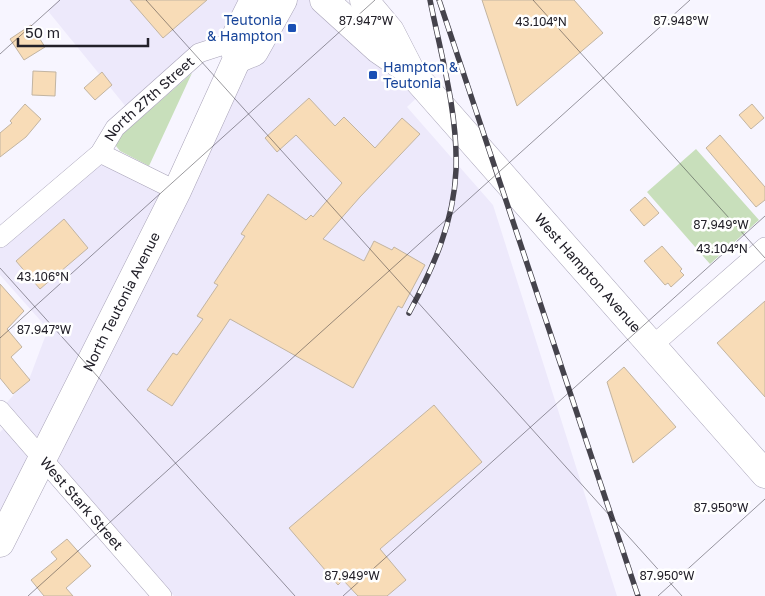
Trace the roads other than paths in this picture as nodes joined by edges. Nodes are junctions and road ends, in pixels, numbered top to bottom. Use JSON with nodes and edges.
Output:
{"nodes":[{"id":1,"x":254,"y":0,"type":"edge"},
{"id":2,"x":283,"y":0,"type":"edge"},
{"id":3,"x":324,"y":0,"type":"edge"},
{"id":4,"x":364,"y":0,"type":"edge"},
{"id":5,"x":380,"y":0,"type":"edge"},
{"id":6,"x":390,"y":30,"type":"junction"},
{"id":7,"x":235,"y":51,"type":"junction"},
{"id":8,"x":411,"y":72,"type":"junction"},
{"id":9,"x":100,"y":153,"type":"junction"},
{"id":10,"x":177,"y":191,"type":"junction"},
{"id":11,"x":0,"y":238,"type":"edge"},
{"id":12,"x":765,"y":247,"type":"edge"},
{"id":13,"x":652,"y":346,"type":"junction"},
{"id":14,"x":0,"y":410,"type":"edge"},
{"id":15,"x":42,"y":458,"type":"junction"},
{"id":16,"x":765,"y":474,"type":"edge"},
{"id":17,"x":0,"y":543,"type":"edge"},
{"id":18,"x":162,"y":596,"type":"edge"}],
"edges":[{"from":1,"to":7,"type":"main road","name":"North Teutonia Avenue"},
{"from":2,"to":7,"type":"main road"},
{"from":3,"to":8,"type":"main road","name":"West Hampton Avenue"},
{"from":4,"to":6,"type":"main road","name":"West Hampton Avenue"},
{"from":5,"to":6,"type":"main road"},
{"from":6,"to":8,"type":"main road","name":"West Hampton Avenue"},
{"from":7,"to":9,"type":"street","name":"North 27th Street"},
{"from":7,"to":10,"type":"main road","name":"North Teutonia Avenue"},
{"from":8,"to":13,"type":"main road","name":"West Hampton Avenue"},
{"from":9,"to":10,"type":"street","name":"North 27th Street"},
{"from":9,"to":11,"type":"street","name":"North 27th Street"},
{"from":10,"to":15,"type":"main road","name":"North Teutonia Avenue"},
{"from":12,"to":13,"type":"street"},
{"from":13,"to":16,"type":"main road","name":"West Hampton Avenue"},
{"from":14,"to":15,"type":"street","name":"West Stark Street"},
{"from":15,"to":17,"type":"main road","name":"North Teutonia Avenue"},
{"from":15,"to":18,"type":"street","name":"West Stark Street"}]}
